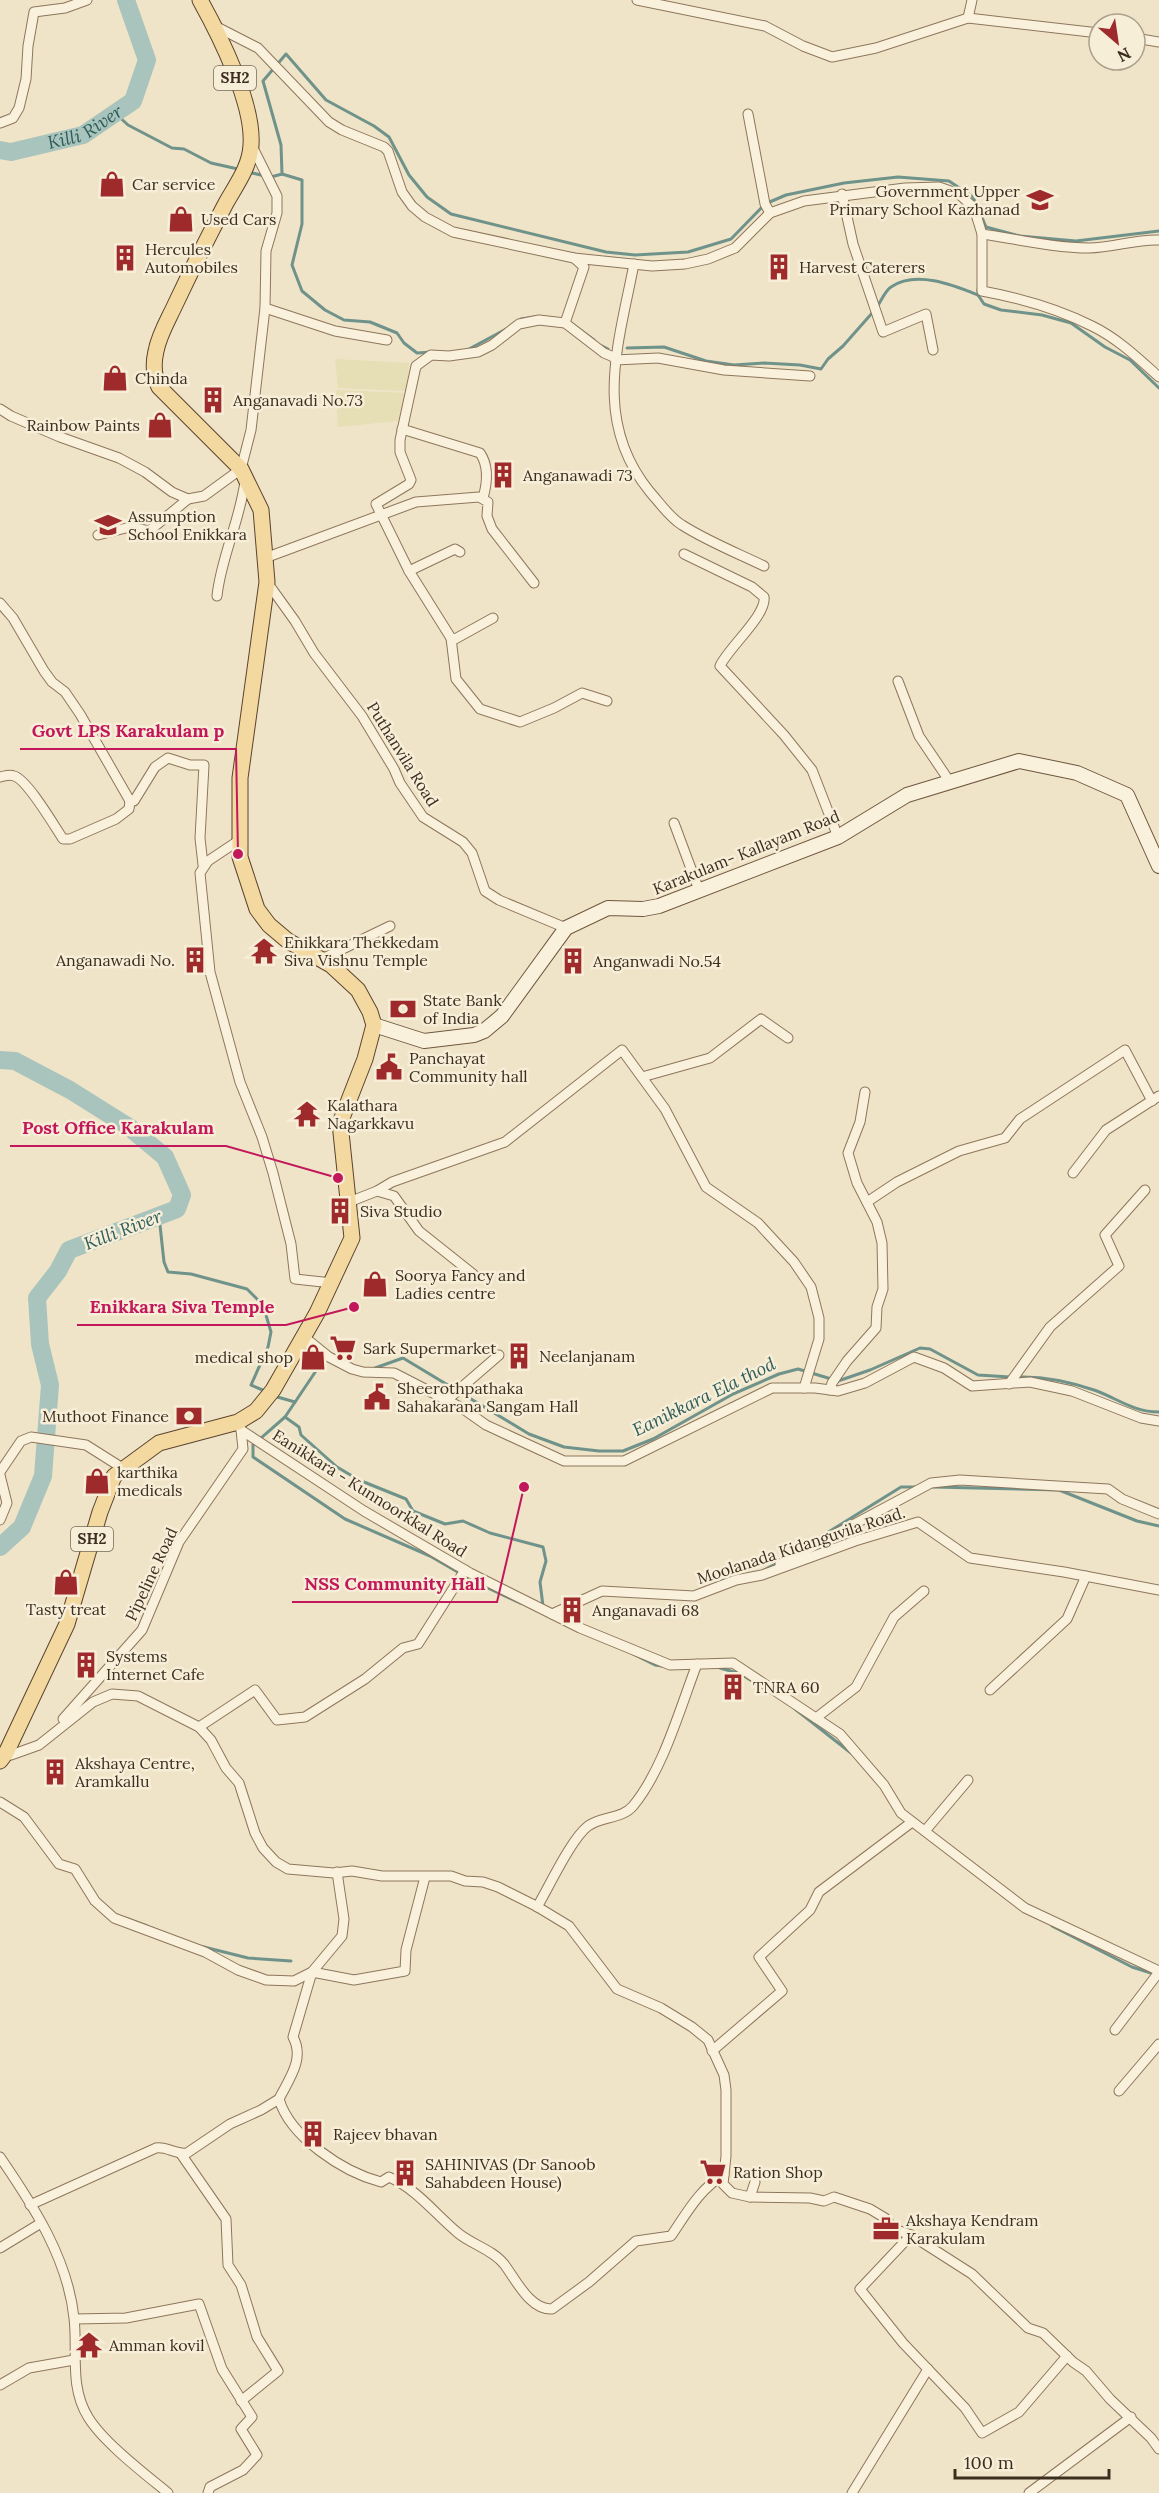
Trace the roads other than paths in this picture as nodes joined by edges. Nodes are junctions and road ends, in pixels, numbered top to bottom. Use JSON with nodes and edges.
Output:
{"nodes":[{"id":1,"x":87,"y":0,"type":"edge"},
{"id":2,"x":200,"y":0,"type":"edge"},
{"id":3,"x":637,"y":0,"type":"edge"},
{"id":4,"x":972,"y":0,"type":"edge"},
{"id":5,"x":968,"y":18,"type":"junction"},
{"id":6,"x":215,"y":26,"type":"junction"},
{"id":7,"x":1087,"y":32,"type":"edge"},
{"id":8,"x":748,"y":114,"type":"dead end"},
{"id":9,"x":0,"y":123,"type":"edge"},
{"id":10,"x":252,"y":146,"type":"junction"},
{"id":11,"x":842,"y":194,"type":"junction"},
{"id":12,"x":771,"y":213,"type":"junction"},
{"id":13,"x":981,"y":231,"type":"junction"},
{"id":14,"x":1159,"y":240,"type":"edge"},
{"id":15,"x":574,"y":258,"type":"junction"},
{"id":16,"x":634,"y":264,"type":"junction"},
{"id":17,"x":265,"y":308,"type":"junction"},
{"id":18,"x":565,"y":323,"type":"junction"},
{"id":19,"x":387,"y":340,"type":"dead end"},
{"id":20,"x":933,"y":350,"type":"dead end"},
{"id":21,"x":616,"y":359,"type":"junction"},
{"id":22,"x":810,"y":376,"type":"dead end"},
{"id":23,"x":1159,"y":377,"type":"edge"},
{"id":24,"x":0,"y":409,"type":"edge"},
{"id":25,"x":402,"y":429,"type":"junction"},
{"id":26,"x":243,"y":472,"type":"junction"},
{"id":27,"x":483,"y":498,"type":"junction"},
{"id":28,"x":188,"y":499,"type":"junction"},
{"id":29,"x":380,"y":515,"type":"junction"},
{"id":30,"x":98,"y":535,"type":"dead end"},
{"id":31,"x":460,"y":552,"type":"dead end"},
{"id":32,"x":684,"y":554,"type":"dead end"},
{"id":33,"x":265,"y":558,"type":"junction"},
{"id":34,"x":764,"y":566,"type":"dead end"},
{"id":35,"x":410,"y":572,"type":"junction"},
{"id":36,"x":267,"y":582,"type":"junction"},
{"id":37,"x":534,"y":583,"type":"dead end"},
{"id":38,"x":217,"y":596,"type":"dead end"},
{"id":39,"x":0,"y":603,"type":"edge"},
{"id":40,"x":493,"y":618,"type":"dead end"},
{"id":41,"x":451,"y":638,"type":"junction"},
{"id":42,"x":898,"y":681,"type":"dead end"},
{"id":43,"x":607,"y":701,"type":"dead end"},
{"id":44,"x":0,"y":777,"type":"edge"},
{"id":45,"x":950,"y":782,"type":"junction"},
{"id":46,"x":130,"y":801,"type":"junction"},
{"id":47,"x":674,"y":824,"type":"dead end"},
{"id":48,"x":838,"y":837,"type":"junction"},
{"id":49,"x":238,"y":841,"type":"junction"},
{"id":50,"x":203,"y":865,"type":"junction"},
{"id":51,"x":1159,"y":866,"type":"edge"},
{"id":52,"x":699,"y":890,"type":"junction"},
{"id":53,"x":390,"y":926,"type":"dead end"},
{"id":54,"x":566,"y":928,"type":"junction"},
{"id":55,"x":321,"y":959,"type":"junction"},
{"id":56,"x":374,"y":1025,"type":"junction"},
{"id":57,"x":788,"y":1038,"type":"dead end"},
{"id":58,"x":642,"y":1077,"type":"junction"},
{"id":59,"x":865,"y":1092,"type":"dead end"},
{"id":60,"x":1155,"y":1098,"type":"edge"},
{"id":61,"x":1073,"y":1173,"type":"dead end"},
{"id":62,"x":1145,"y":1190,"type":"dead end"},
{"id":63,"x":377,"y":1191,"type":"junction"},
{"id":64,"x":349,"y":1202,"type":"junction"},
{"id":65,"x":867,"y":1203,"type":"junction"},
{"id":66,"x":473,"y":1274,"type":"dead end"},
{"id":67,"x":332,"y":1283,"type":"junction"},
{"id":68,"x":303,"y":1336,"type":"junction"},
{"id":69,"x":499,"y":1355,"type":"dead end"},
{"id":70,"x":806,"y":1384,"type":"junction"},
{"id":71,"x":1009,"y":1384,"type":"junction"},
{"id":72,"x":830,"y":1390,"type":"junction"},
{"id":73,"x":447,"y":1400,"type":"junction"},
{"id":74,"x":1159,"y":1421,"type":"edge"},
{"id":75,"x":240,"y":1426,"type":"junction"},
{"id":76,"x":124,"y":1468,"type":"junction"},
{"id":77,"x":0,"y":1474,"type":"edge"},
{"id":78,"x":1159,"y":1514,"type":"edge"},
{"id":79,"x":0,"y":1520,"type":"edge"},
{"id":80,"x":465,"y":1570,"type":"junction"},
{"id":81,"x":762,"y":1575,"type":"junction"},
{"id":82,"x":1086,"y":1576,"type":"junction"},
{"id":83,"x":1159,"y":1590,"type":"edge"},
{"id":84,"x":924,"y":1591,"type":"dead end"},
{"id":85,"x":551,"y":1614,"type":"junction"},
{"id":86,"x":697,"y":1664,"type":"junction"},
{"id":87,"x":990,"y":1690,"type":"dead end"},
{"id":88,"x":816,"y":1718,"type":"junction"},
{"id":89,"x":199,"y":1727,"type":"junction"},
{"id":90,"x":39,"y":1745,"type":"junction"},
{"id":91,"x":3,"y":1757,"type":"edge"},
{"id":92,"x":968,"y":1780,"type":"dead end"},
{"id":93,"x":0,"y":1802,"type":"edge"},
{"id":94,"x":912,"y":1822,"type":"junction"},
{"id":95,"x":925,"y":1831,"type":"junction"},
{"id":96,"x":337,"y":1872,"type":"junction"},
{"id":97,"x":425,"y":1877,"type":"junction"},
{"id":98,"x":537,"y":1907,"type":"junction"},
{"id":99,"x":1159,"y":1971,"type":"edge"},
{"id":100,"x":312,"y":1972,"type":"junction"},
{"id":101,"x":1115,"y":2030,"type":"dead end"},
{"id":102,"x":1159,"y":2044,"type":"edge"},
{"id":103,"x":712,"y":2051,"type":"junction"},
{"id":104,"x":1119,"y":2091,"type":"dead end"},
{"id":105,"x":279,"y":2099,"type":"junction"},
{"id":106,"x":181,"y":2154,"type":"junction"},
{"id":107,"x":0,"y":2157,"type":"edge"},
{"id":108,"x":724,"y":2175,"type":"junction"},
{"id":109,"x":755,"y":2182,"type":"dead end"},
{"id":110,"x":750,"y":2198,"type":"junction"},
{"id":111,"x":30,"y":2205,"type":"junction"},
{"id":112,"x":41,"y":2223,"type":"junction"},
{"id":113,"x":911,"y":2235,"type":"junction"},
{"id":114,"x":0,"y":2248,"type":"edge"},
{"id":115,"x":75,"y":2319,"type":"junction"},
{"id":116,"x":1067,"y":2356,"type":"junction"},
{"id":117,"x":74,"y":2360,"type":"junction"},
{"id":118,"x":928,"y":2369,"type":"junction"},
{"id":119,"x":0,"y":2385,"type":"edge"},
{"id":120,"x":241,"y":2401,"type":"junction"},
{"id":121,"x":1131,"y":2417,"type":"junction"},
{"id":122,"x":1159,"y":2450,"type":"edge"},
{"id":123,"x":168,"y":2493,"type":"edge"},
{"id":124,"x":208,"y":2493,"type":"edge"},
{"id":125,"x":852,"y":2493,"type":"edge"},
{"id":126,"x":1029,"y":2493,"type":"edge"}],
"edges":[{"from":1,"to":9,"type":"street"},
{"from":2,"to":6,"type":"main road","number":"SH2"},
{"from":3,"to":5,"type":"street"},
{"from":4,"to":5,"type":"street"},
{"from":5,"to":7,"type":"street"},
{"from":6,"to":10,"type":"main road","number":"SH2"},
{"from":6,"to":15,"type":"street"},
{"from":8,"to":12,"type":"street"},
{"from":10,"to":17,"type":"street"},
{"from":10,"to":26,"type":"main road","number":"SH2"},
{"from":11,"to":12,"type":"street"},
{"from":11,"to":13,"type":"street"},
{"from":11,"to":20,"type":"street"},
{"from":12,"to":16,"type":"street"},
{"from":13,"to":14,"type":"street"},
{"from":13,"to":23,"type":"street"},
{"from":15,"to":16,"type":"street"},
{"from":15,"to":18,"type":"street"},
{"from":16,"to":21,"type":"street"},
{"from":17,"to":19,"type":"street"},
{"from":17,"to":26,"type":"street"},
{"from":18,"to":21,"type":"street"},
{"from":18,"to":25,"type":"street"},
{"from":21,"to":22,"type":"street"},
{"from":21,"to":34,"type":"street"},
{"from":24,"to":28,"type":"street"},
{"from":25,"to":27,"type":"street"},
{"from":25,"to":29,"type":"street"},
{"from":26,"to":28,"type":"street"},
{"from":26,"to":33,"type":"main road","number":"SH2"},
{"from":26,"to":38,"type":"street"},
{"from":27,"to":29,"type":"street"},
{"from":27,"to":37,"type":"street"},
{"from":28,"to":30,"type":"street"},
{"from":29,"to":33,"type":"street"},
{"from":29,"to":35,"type":"street"},
{"from":31,"to":35,"type":"street"},
{"from":32,"to":48,"type":"street"},
{"from":33,"to":36,"type":"main road","number":"SH2"},
{"from":35,"to":41,"type":"street"},
{"from":36,"to":49,"type":"main road","number":"SH2"},
{"from":36,"to":54,"type":"street","name":"Puthanvila Road"},
{"from":39,"to":46,"type":"street"},
{"from":40,"to":41,"type":"street"},
{"from":41,"to":43,"type":"street"},
{"from":42,"to":45,"type":"street"},
{"from":44,"to":46,"type":"street"},
{"from":45,"to":48,"type":"street","name":"Karakulam- Kallayam Road"},
{"from":45,"to":51,"type":"street","name":"Karakulam- Kallayam Road"},
{"from":46,"to":50,"type":"street"},
{"from":47,"to":52,"type":"street"},
{"from":48,"to":52,"type":"street","name":"Karakulam- Kallayam Road"},
{"from":49,"to":50,"type":"street"},
{"from":49,"to":55,"type":"main road","number":"SH2"},
{"from":50,"to":67,"type":"street"},
{"from":52,"to":54,"type":"street","name":"Karakulam- Kallayam Road"},
{"from":53,"to":55,"type":"street"},
{"from":54,"to":56,"type":"street","name":"Karakulam- Kallayam Road"},
{"from":55,"to":56,"type":"main road","number":"SH2"},
{"from":56,"to":64,"type":"main road","number":"SH2"},
{"from":57,"to":58,"type":"street"},
{"from":58,"to":63,"type":"street"},
{"from":58,"to":70,"type":"street"},
{"from":59,"to":65,"type":"street"},
{"from":60,"to":61,"type":"street"},
{"from":60,"to":65,"type":"street"},
{"from":62,"to":71,"type":"street"},
{"from":63,"to":64,"type":"street"},
{"from":63,"to":66,"type":"street"},
{"from":64,"to":67,"type":"main road","number":"SH2"},
{"from":65,"to":72,"type":"street"},
{"from":67,"to":68,"type":"main road","number":"SH2"},
{"from":68,"to":73,"type":"street"},
{"from":68,"to":75,"type":"main road","number":"SH2"},
{"from":69,"to":73,"type":"street"},
{"from":70,"to":72,"type":"street"},
{"from":70,"to":73,"type":"street"},
{"from":71,"to":72,"type":"street"},
{"from":71,"to":74,"type":"street"},
{"from":75,"to":76,"type":"main road","number":"SH2"},
{"from":75,"to":80,"type":"street","name":"Eanikkara - Kunnoorkkal Road"},
{"from":75,"to":90,"type":"street","name":"Pipeline Road"},
{"from":76,"to":77,"type":"street"},
{"from":76,"to":91,"type":"main road","number":"SH2"},
{"from":77,"to":79,"type":"street"},
{"from":78,"to":81,"type":"street"},
{"from":80,"to":85,"type":"street","name":"Eanikkara - Kunnoorkkal Road"},
{"from":80,"to":89,"type":"street"},
{"from":81,"to":82,"type":"street","name":"Moolanada Kidanguvila Road."},
{"from":81,"to":85,"type":"street","name":"Moolanada Kidanguvila Road."},
{"from":82,"to":83,"type":"street","name":"Moolanada Kidanguvila Road."},
{"from":82,"to":87,"type":"street"},
{"from":84,"to":88,"type":"street"},
{"from":85,"to":86,"type":"street","name":"Eanikkara - Kunnoorkkal Road"},
{"from":86,"to":88,"type":"street","name":"Eanikkara - Kunnoorkkal Road"},
{"from":86,"to":98,"type":"street"},
{"from":88,"to":94,"type":"street","name":"Eanikkara - Kunnoorkkal Road"},
{"from":89,"to":90,"type":"street"},
{"from":89,"to":96,"type":"street"},
{"from":90,"to":91,"type":"street"},
{"from":92,"to":95,"type":"street"},
{"from":93,"to":100,"type":"street"},
{"from":94,"to":95,"type":"street","name":"Eanikkara - Kunnoorkkal Road"},
{"from":94,"to":103,"type":"street"},
{"from":95,"to":99,"type":"street","name":"Eanikkara - Kunnoorkkal Road"},
{"from":96,"to":97,"type":"street"},
{"from":96,"to":100,"type":"street"},
{"from":97,"to":98,"type":"street"},
{"from":97,"to":100,"type":"street"},
{"from":98,"to":103,"type":"street"},
{"from":99,"to":101,"type":"street"},
{"from":100,"to":105,"type":"street"},
{"from":102,"to":104,"type":"street"},
{"from":103,"to":108,"type":"street"},
{"from":105,"to":106,"type":"street"},
{"from":105,"to":108,"type":"street"},
{"from":106,"to":111,"type":"street"},
{"from":106,"to":120,"type":"street"},
{"from":107,"to":111,"type":"street"},
{"from":108,"to":110,"type":"street"},
{"from":109,"to":110,"type":"street"},
{"from":110,"to":113,"type":"street"},
{"from":111,"to":112,"type":"street"},
{"from":112,"to":114,"type":"street"},
{"from":112,"to":115,"type":"street"},
{"from":113,"to":116,"type":"street"},
{"from":113,"to":118,"type":"street"},
{"from":115,"to":117,"type":"street"},
{"from":115,"to":120,"type":"street"},
{"from":116,"to":118,"type":"street"},
{"from":116,"to":121,"type":"street"},
{"from":117,"to":119,"type":"street"},
{"from":117,"to":123,"type":"street"},
{"from":118,"to":125,"type":"street"},
{"from":120,"to":124,"type":"street"},
{"from":121,"to":122,"type":"street"},
{"from":121,"to":126,"type":"street"}]}
